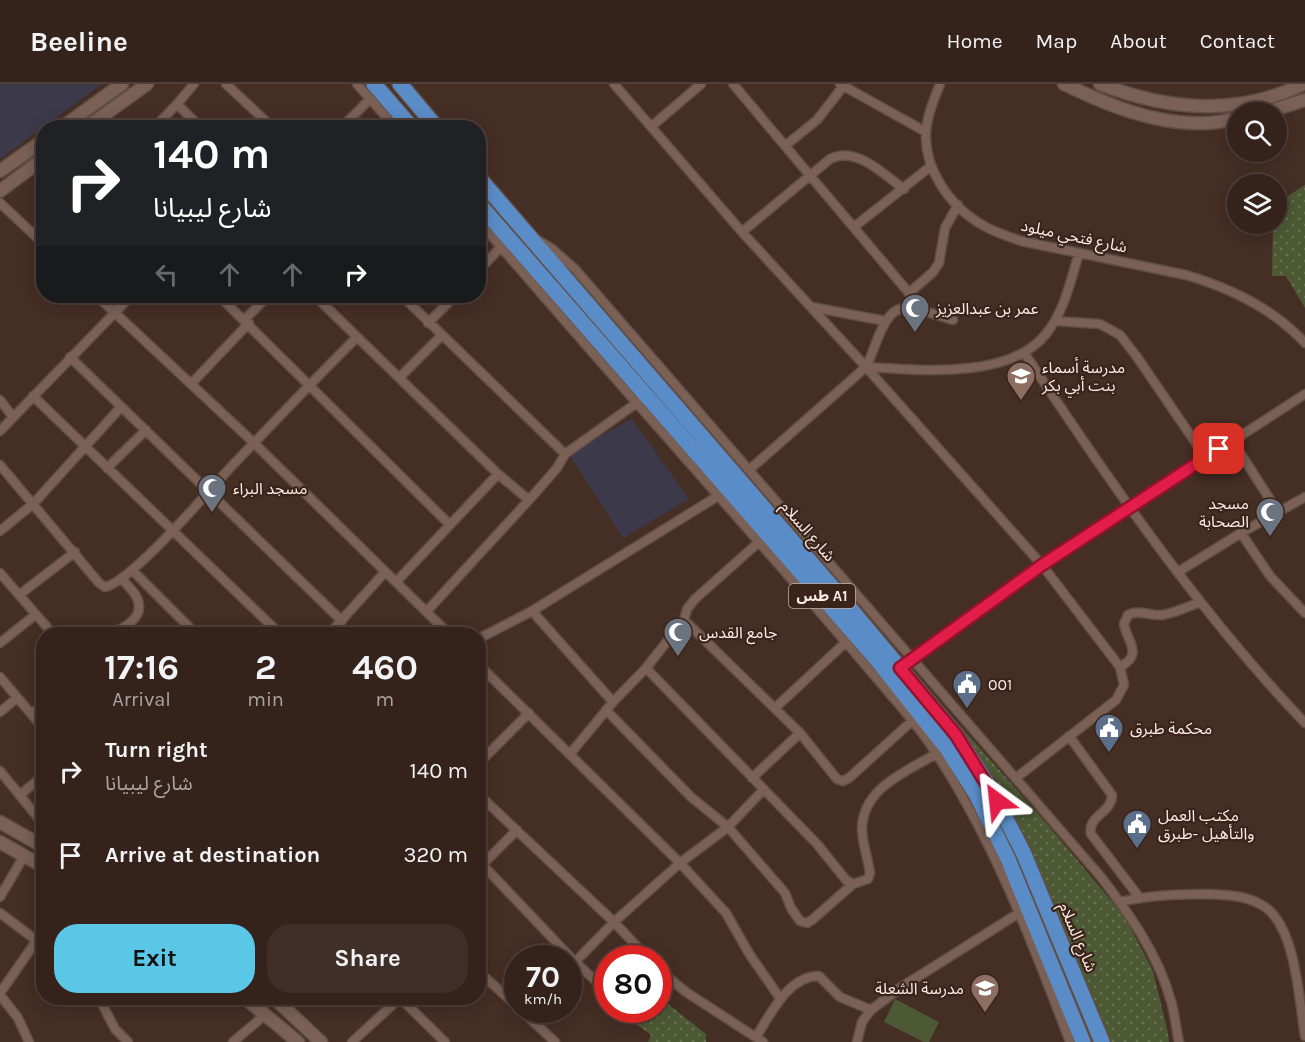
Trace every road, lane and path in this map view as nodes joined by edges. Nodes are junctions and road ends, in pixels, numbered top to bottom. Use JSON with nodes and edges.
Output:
{"nodes":[{"id":1,"x":122,"y":84,"type":"edge"},
{"id":2,"x":194,"y":84,"type":"edge"},
{"id":3,"x":226,"y":84,"type":"edge"},
{"id":4,"x":357,"y":84,"type":"edge"},
{"id":5,"x":374,"y":84,"type":"edge"},
{"id":6,"x":400,"y":84,"type":"edge"},
{"id":7,"x":614,"y":84,"type":"edge"},
{"id":8,"x":701,"y":84,"type":"edge"},
{"id":9,"x":733,"y":84,"type":"edge"},
{"id":10,"x":940,"y":84,"type":"edge"},
{"id":11,"x":1064,"y":84,"type":"edge"},
{"id":12,"x":1100,"y":84,"type":"edge"},
{"id":13,"x":1304,"y":84,"type":"edge"},
{"id":14,"x":143,"y":85,"type":"edge"},
{"id":15,"x":843,"y":85,"type":"edge"},
{"id":16,"x":370,"y":99,"type":"junction"},
{"id":17,"x":1305,"y":100,"type":"edge"},
{"id":18,"x":178,"y":103,"type":"junction"},
{"id":19,"x":1287,"y":106,"type":"edge"},
{"id":20,"x":75,"y":120,"type":"edge"},
{"id":21,"x":97,"y":120,"type":"edge"},
{"id":22,"x":162,"y":120,"type":"edge"},
{"id":23,"x":193,"y":120,"type":"edge"},
{"id":24,"x":264,"y":120,"type":"edge"},
{"id":25,"x":349,"y":120,"type":"edge"},
{"id":26,"x":389,"y":120,"type":"edge"},
{"id":27,"x":405,"y":120,"type":"edge"},
{"id":28,"x":430,"y":120,"type":"edge"},
{"id":29,"x":1227,"y":120,"type":"edge"},
{"id":30,"x":652,"y":126,"type":"junction"},
{"id":31,"x":926,"y":132,"type":"junction"},
{"id":32,"x":786,"y":145,"type":"junction"},
{"id":33,"x":36,"y":146,"type":"edge"},
{"id":34,"x":36,"y":164,"type":"edge"},
{"id":35,"x":931,"y":166,"type":"junction"},
{"id":36,"x":0,"y":171,"type":"edge"},
{"id":37,"x":810,"y":175,"type":"junction"},
{"id":38,"x":486,"y":186,"type":"edge"},
{"id":39,"x":904,"y":189,"type":"junction"},
{"id":40,"x":0,"y":191,"type":"edge"},
{"id":41,"x":0,"y":203,"type":"edge"},
{"id":42,"x":958,"y":206,"type":"junction"},
{"id":43,"x":486,"y":212,"type":"edge"},
{"id":44,"x":854,"y":227,"type":"junction"},
{"id":45,"x":486,"y":230,"type":"edge"},
{"id":46,"x":742,"y":231,"type":"junction"},
{"id":47,"x":527,"y":234,"type":"junction"},
{"id":48,"x":36,"y":237,"type":"edge"},
{"id":49,"x":501,"y":248,"type":"junction"},
{"id":50,"x":1079,"y":253,"type":"junction"},
{"id":51,"x":486,"y":263,"type":"edge"},
{"id":52,"x":909,"y":293,"type":"junction"},
{"id":53,"x":105,"y":303,"type":"edge"},
{"id":54,"x":125,"y":303,"type":"edge"},
{"id":55,"x":227,"y":303,"type":"edge"},
{"id":56,"x":262,"y":303,"type":"edge"},
{"id":57,"x":322,"y":303,"type":"edge"},
{"id":58,"x":409,"y":303,"type":"edge"},
{"id":59,"x":448,"y":303,"type":"edge"},
{"id":60,"x":811,"y":307,"type":"junction"},
{"id":61,"x":925,"y":312,"type":"junction"},
{"id":62,"x":116,"y":313,"type":"junction"},
{"id":63,"x":953,"y":320,"type":"dead end"},
{"id":64,"x":247,"y":321,"type":"junction"},
{"id":65,"x":885,"y":321,"type":"junction"},
{"id":66,"x":1055,"y":321,"type":"junction"},
{"id":67,"x":428,"y":322,"type":"junction"},
{"id":68,"x":442,"y":335,"type":"junction"},
{"id":69,"x":357,"y":337,"type":"junction"},
{"id":70,"x":1305,"y":343,"type":"edge"},
{"id":71,"x":1025,"y":354,"type":"junction"},
{"id":72,"x":70,"y":357,"type":"junction"},
{"id":73,"x":866,"y":367,"type":"junction"},
{"id":74,"x":400,"y":377,"type":"junction"},
{"id":75,"x":192,"y":383,"type":"junction"},
{"id":76,"x":310,"y":384,"type":"junction"},
{"id":77,"x":1305,"y":394,"type":"edge"},
{"id":78,"x":33,"y":396,"type":"junction"},
{"id":79,"x":0,"y":400,"type":"edge"},
{"id":80,"x":638,"y":402,"type":"junction"},
{"id":81,"x":121,"y":407,"type":"junction"},
{"id":82,"x":13,"y":417,"type":"junction"},
{"id":83,"x":146,"y":430,"type":"junction"},
{"id":84,"x":0,"y":431,"type":"edge"},
{"id":85,"x":1232,"y":441,"type":"junction"},
{"id":86,"x":254,"y":442,"type":"junction"},
{"id":87,"x":87,"y":447,"type":"junction"},
{"id":88,"x":565,"y":454,"type":"junction"},
{"id":89,"x":1206,"y":458,"type":"junction"},
{"id":90,"x":0,"y":465,"type":"edge"},
{"id":91,"x":107,"y":468,"type":"junction"},
{"id":92,"x":749,"y":470,"type":"junction"},
{"id":93,"x":498,"y":474,"type":"junction"},
{"id":94,"x":209,"y":491,"type":"junction"},
{"id":95,"x":718,"y":496,"type":"junction"},
{"id":96,"x":1304,"y":499,"type":"edge"},
{"id":97,"x":529,"y":500,"type":"junction"},
{"id":98,"x":33,"y":504,"type":"junction"},
{"id":99,"x":1131,"y":508,"type":"junction"},
{"id":100,"x":1278,"y":512,"type":"junction"},
{"id":101,"x":450,"y":525,"type":"junction"},
{"id":102,"x":0,"y":531,"type":"edge"},
{"id":103,"x":171,"y":531,"type":"junction"},
{"id":104,"x":1241,"y":533,"type":"junction"},
{"id":105,"x":759,"y":542,"type":"junction"},
{"id":106,"x":75,"y":552,"type":"junction"},
{"id":107,"x":1042,"y":565,"type":"junction"},
{"id":108,"x":132,"y":570,"type":"junction"},
{"id":109,"x":385,"y":572,"type":"junction"},
{"id":110,"x":1178,"y":572,"type":"junction"},
{"id":111,"x":0,"y":573,"type":"edge"},
{"id":112,"x":122,"y":579,"type":"junction"},
{"id":113,"x":396,"y":582,"type":"junction"},
{"id":114,"x":19,"y":595,"type":"junction"},
{"id":115,"x":1200,"y":602,"type":"junction"},
{"id":116,"x":427,"y":611,"type":"junction"},
{"id":117,"x":532,"y":611,"type":"junction"},
{"id":118,"x":1305,"y":613,"type":"edge"},
{"id":119,"x":35,"y":615,"type":"junction"},
{"id":120,"x":684,"y":620,"type":"junction"},
{"id":121,"x":342,"y":621,"type":"junction"},
{"id":122,"x":46,"y":627,"type":"edge"},
{"id":123,"x":126,"y":627,"type":"edge"},
{"id":124,"x":189,"y":627,"type":"edge"},
{"id":125,"x":273,"y":627,"type":"edge"},
{"id":126,"x":336,"y":627,"type":"edge"},
{"id":127,"x":442,"y":627,"type":"edge"},
{"id":128,"x":486,"y":635,"type":"edge"},
{"id":129,"x":846,"y":642,"type":"junction"},
{"id":130,"x":0,"y":643,"type":"edge"},
{"id":131,"x":906,"y":663,"type":"junction"},
{"id":132,"x":1120,"y":667,"type":"junction"},
{"id":133,"x":646,"y":668,"type":"junction"},
{"id":134,"x":486,"y":672,"type":"edge"},
{"id":135,"x":0,"y":677,"type":"edge"},
{"id":136,"x":17,"y":698,"type":"junction"},
{"id":137,"x":613,"y":702,"type":"junction"},
{"id":138,"x":775,"y":708,"type":"junction"},
{"id":139,"x":36,"y":710,"type":"edge"},
{"id":140,"x":606,"y":710,"type":"junction"},
{"id":141,"x":0,"y":712,"type":"edge"},
{"id":142,"x":529,"y":713,"type":"junction"},
{"id":143,"x":31,"y":714,"type":"junction"},
{"id":144,"x":36,"y":720,"type":"edge"},
{"id":145,"x":912,"y":721,"type":"junction"},
{"id":146,"x":1305,"y":723,"type":"edge"},
{"id":147,"x":800,"y":733,"type":"junction"},
{"id":148,"x":1069,"y":736,"type":"junction"},
{"id":149,"x":570,"y":754,"type":"junction"},
{"id":150,"x":936,"y":754,"type":"junction"},
{"id":151,"x":486,"y":756,"type":"edge"},
{"id":152,"x":0,"y":771,"type":"edge"},
{"id":153,"x":752,"y":778,"type":"junction"},
{"id":154,"x":1016,"y":778,"type":"junction"},
{"id":155,"x":36,"y":782,"type":"edge"},
{"id":156,"x":764,"y":789,"type":"junction"},
{"id":157,"x":20,"y":795,"type":"junction"},
{"id":158,"x":486,"y":801,"type":"edge"},
{"id":159,"x":36,"y":815,"type":"edge"},
{"id":160,"x":0,"y":822,"type":"edge"},
{"id":161,"x":728,"y":827,"type":"junction"},
{"id":162,"x":517,"y":830,"type":"junction"},
{"id":163,"x":0,"y":842,"type":"edge"},
{"id":164,"x":36,"y":842,"type":"edge"},
{"id":165,"x":24,"y":856,"type":"junction"},
{"id":166,"x":486,"y":858,"type":"edge"},
{"id":167,"x":36,"y":863,"type":"edge"},
{"id":168,"x":680,"y":863,"type":"junction"},
{"id":169,"x":486,"y":870,"type":"edge"},
{"id":170,"x":853,"y":884,"type":"junction"},
{"id":171,"x":0,"y":897,"type":"edge"},
{"id":172,"x":1138,"y":897,"type":"junction"},
{"id":173,"x":1120,"y":902,"type":"junction"},
{"id":174,"x":0,"y":913,"type":"edge"},
{"id":175,"x":1019,"y":913,"type":"junction"},
{"id":176,"x":614,"y":922,"type":"junction"},
{"id":177,"x":36,"y":940,"type":"edge"},
{"id":178,"x":559,"y":945,"type":"edge"},
{"id":179,"x":636,"y":945,"type":"edge"},
{"id":180,"x":36,"y":948,"type":"edge"},
{"id":181,"x":582,"y":955,"type":"edge"},
{"id":182,"x":582,"y":968,"type":"edge"},
{"id":183,"x":486,"y":978,"type":"edge"},
{"id":184,"x":594,"y":979,"type":"edge"},
{"id":185,"x":672,"y":980,"type":"edge"},
{"id":186,"x":0,"y":994,"type":"edge"},
{"id":187,"x":504,"y":994,"type":"edge"},
{"id":188,"x":780,"y":998,"type":"junction"},
{"id":189,"x":103,"y":1005,"type":"edge"},
{"id":190,"x":254,"y":1005,"type":"edge"},
{"id":191,"x":281,"y":1005,"type":"edge"},
{"id":192,"x":393,"y":1005,"type":"edge"},
{"id":193,"x":407,"y":1005,"type":"edge"},
{"id":194,"x":871,"y":1010,"type":"junction"},
{"id":195,"x":266,"y":1014,"type":"junction"},
{"id":196,"x":535,"y":1023,"type":"edge"},
{"id":197,"x":1305,"y":1036,"type":"edge"},
{"id":198,"x":359,"y":1040,"type":"edge"},
{"id":199,"x":760,"y":1040,"type":"edge"},
{"id":200,"x":29,"y":1042,"type":"edge"},
{"id":201,"x":128,"y":1042,"type":"edge"},
{"id":202,"x":233,"y":1042,"type":"edge"},
{"id":203,"x":298,"y":1042,"type":"edge"},
{"id":204,"x":321,"y":1042,"type":"edge"},
{"id":205,"x":445,"y":1042,"type":"edge"},
{"id":206,"x":555,"y":1042,"type":"edge"},
{"id":207,"x":857,"y":1042,"type":"edge"},
{"id":208,"x":1070,"y":1042,"type":"edge"},
{"id":209,"x":1083,"y":1042,"type":"edge"},
{"id":210,"x":1102,"y":1042,"type":"edge"},
{"id":211,"x":1179,"y":1042,"type":"edge"}],
"edges":[{"from":1,"to":20,"type":"street"},
{"from":2,"to":18,"type":"street"},
{"from":3,"to":24,"type":"street"},
{"from":4,"to":16,"type":"street"},
{"from":5,"to":27,"type":"highway"},
{"from":6,"to":28,"type":"highway"},
{"from":7,"to":30,"type":"street"},
{"from":8,"to":30,"type":"street"},
{"from":9,"to":32,"type":"street"},
{"from":10,"to":31,"type":"street","name":"شارع فتحي ميلود"},
{"from":11,"to":29,"type":"street"},
{"from":12,"to":13,"type":"street"},
{"from":14,"to":21,"type":"street"},
{"from":15,"to":31,"type":"street"},
{"from":15,"to":32,"type":"street"},
{"from":16,"to":25,"type":"street"},
{"from":16,"to":26,"type":"street"},
{"from":17,"to":19,"type":"street"},
{"from":18,"to":22,"type":"street"},
{"from":18,"to":23,"type":"street"},
{"from":30,"to":46,"type":"street"},
{"from":31,"to":35,"type":"street","name":"شارع فتحي ميلود"},
{"from":32,"to":37,"type":"street"},
{"from":33,"to":36,"type":"street"},
{"from":34,"to":40,"type":"street"},
{"from":35,"to":39,"type":"street"},
{"from":35,"to":42,"type":"street","name":"شارع فتحي ميلود"},
{"from":37,"to":39,"type":"street"},
{"from":37,"to":44,"type":"street"},
{"from":37,"to":46,"type":"street"},
{"from":38,"to":47,"type":"highway","name":"شارع السلام"},
{"from":39,"to":44,"type":"street"},
{"from":41,"to":48,"type":"street"},
{"from":42,"to":50,"type":"street","name":"شارع فتحي ميلود"},
{"from":42,"to":52,"type":"street"},
{"from":43,"to":209,"type":"highway","name":"شارع السلام","number":"طس A1"},
{"from":44,"to":52,"type":"street"},
{"from":45,"to":49,"type":"street"},
{"from":46,"to":60,"type":"street"},
{"from":47,"to":92,"type":"street"},
{"from":47,"to":131,"type":"highway","name":"شارع السلام"},
{"from":49,"to":51,"type":"street"},
{"from":49,"to":80,"type":"street"},
{"from":50,"to":66,"type":"street"},
{"from":50,"to":70,"type":"street","name":"شارع فتحي ميلود"},
{"from":52,"to":61,"type":"street"},
{"from":53,"to":62,"type":"street"},
{"from":54,"to":62,"type":"street"},
{"from":55,"to":64,"type":"street"},
{"from":56,"to":64,"type":"street"},
{"from":57,"to":69,"type":"street"},
{"from":58,"to":67,"type":"street"},
{"from":59,"to":67,"type":"street"},
{"from":60,"to":65,"type":"street"},
{"from":60,"to":73,"type":"street"},
{"from":61,"to":63,"type":"street"},
{"from":61,"to":65,"type":"street"},
{"from":62,"to":72,"type":"street"},
{"from":62,"to":75,"type":"street"},
{"from":64,"to":75,"type":"street"},
{"from":64,"to":76,"type":"street"},
{"from":65,"to":73,"type":"street"},
{"from":66,"to":71,"type":"street"},
{"from":66,"to":89,"type":"street"},
{"from":67,"to":68,"type":"street"},
{"from":68,"to":74,"type":"street"},
{"from":68,"to":88,"type":"street"},
{"from":69,"to":74,"type":"street"},
{"from":69,"to":76,"type":"street"},
{"from":71,"to":73,"type":"street"},
{"from":71,"to":99,"type":"street"},
{"from":72,"to":78,"type":"street"},
{"from":72,"to":81,"type":"street"},
{"from":73,"to":92,"type":"street"},
{"from":73,"to":107,"type":"street"},
{"from":74,"to":93,"type":"street"},
{"from":75,"to":86,"type":"street"},
{"from":76,"to":86,"type":"street"},
{"from":76,"to":101,"type":"street"},
{"from":77,"to":85,"type":"street"},
{"from":78,"to":82,"type":"street"},
{"from":78,"to":87,"type":"street"},
{"from":79,"to":82,"type":"street"},
{"from":80,"to":88,"type":"street"},
{"from":80,"to":95,"type":"street"},
{"from":81,"to":83,"type":"street"},
{"from":81,"to":87,"type":"street"},
{"from":82,"to":84,"type":"street"},
{"from":83,"to":91,"type":"street"},
{"from":83,"to":94,"type":"street"},
{"from":85,"to":89,"type":"street"},
{"from":85,"to":100,"type":"street"},
{"from":86,"to":94,"type":"street"},
{"from":86,"to":109,"type":"street"},
{"from":87,"to":91,"type":"street"},
{"from":87,"to":98,"type":"street"},
{"from":88,"to":97,"type":"street"},
{"from":89,"to":99,"type":"street"},
{"from":90,"to":98,"type":"street"},
{"from":91,"to":103,"type":"street"},
{"from":92,"to":131,"type":"street"},
{"from":93,"to":97,"type":"street"},
{"from":93,"to":101,"type":"street"},
{"from":94,"to":103,"type":"street"},
{"from":94,"to":121,"type":"street"},
{"from":95,"to":105,"type":"street"},
{"from":95,"to":117,"type":"street"},
{"from":96,"to":100,"type":"street"},
{"from":97,"to":116,"type":"street"},
{"from":98,"to":102,"type":"street"},
{"from":98,"to":106,"type":"street"},
{"from":99,"to":107,"type":"street"},
{"from":99,"to":110,"type":"street"},
{"from":100,"to":104,"type":"street"},
{"from":101,"to":113,"type":"street"},
{"from":103,"to":108,"type":"street"},
{"from":103,"to":125,"type":"street"},
{"from":104,"to":110,"type":"street"},
{"from":104,"to":118,"type":"street"},
{"from":105,"to":120,"type":"street"},
{"from":105,"to":129,"type":"street"},
{"from":106,"to":112,"type":"street"},
{"from":106,"to":114,"type":"street"},
{"from":107,"to":131,"type":"street"},
{"from":107,"to":132,"type":"street"},
{"from":108,"to":112,"type":"street"},
{"from":108,"to":124,"type":"street"},
{"from":109,"to":113,"type":"street"},
{"from":109,"to":121,"type":"street"},
{"from":110,"to":115,"type":"street"},
{"from":111,"to":114,"type":"street"},
{"from":112,"to":123,"type":"street"},
{"from":113,"to":116,"type":"street"},
{"from":114,"to":119,"type":"street"},
{"from":115,"to":132,"type":"street"},
{"from":115,"to":146,"type":"street"},
{"from":116,"to":127,"type":"street"},
{"from":117,"to":128,"type":"street"},
{"from":117,"to":137,"type":"street"},
{"from":119,"to":122,"type":"street"},
{"from":119,"to":130,"type":"street"},
{"from":120,"to":133,"type":"street"},
{"from":120,"to":138,"type":"street"},
{"from":121,"to":126,"type":"street"},
{"from":129,"to":138,"type":"street"},
{"from":129,"to":145,"type":"street"},
{"from":131,"to":154,"type":"street"},
{"from":131,"to":210,"type":"highway","name":"شارع السلام"},
{"from":132,"to":148,"type":"street"},
{"from":133,"to":137,"type":"street"},
{"from":133,"to":153,"type":"street"},
{"from":134,"to":142,"type":"street"},
{"from":135,"to":136,"type":"street"},
{"from":136,"to":141,"type":"street"},
{"from":136,"to":143,"type":"street"},
{"from":137,"to":140,"type":"street"},
{"from":138,"to":147,"type":"street"},
{"from":139,"to":143,"type":"street"},
{"from":140,"to":149,"type":"street"},
{"from":140,"to":161,"type":"street"},
{"from":142,"to":149,"type":"street"},
{"from":142,"to":151,"type":"street"},
{"from":143,"to":144,"type":"street"},
{"from":145,"to":147,"type":"street"},
{"from":145,"to":150,"type":"street"},
{"from":147,"to":153,"type":"street"},
{"from":148,"to":154,"type":"street"},
{"from":148,"to":172,"type":"street"},
{"from":149,"to":168,"type":"street"},
{"from":150,"to":170,"type":"street"},
{"from":150,"to":175,"type":"street"},
{"from":152,"to":157,"type":"street"},
{"from":153,"to":156,"type":"street"},
{"from":154,"to":173,"type":"street"},
{"from":155,"to":157,"type":"street"},
{"from":156,"to":161,"type":"street"},
{"from":156,"to":170,"type":"street"},
{"from":157,"to":159,"type":"street"},
{"from":158,"to":162,"type":"street"},
{"from":160,"to":164,"type":"street"},
{"from":161,"to":168,"type":"street"},
{"from":161,"to":170,"type":"street"},
{"from":162,"to":166,"type":"street"},
{"from":162,"to":176,"type":"street"},
{"from":163,"to":165,"type":"street"},
{"from":165,"to":167,"type":"street"},
{"from":165,"to":171,"type":"street"},
{"from":168,"to":176,"type":"street"},
{"from":168,"to":188,"type":"street"},
{"from":169,"to":178,"type":"street"},
{"from":172,"to":173,"type":"street"},
{"from":172,"to":197,"type":"street"},
{"from":173,"to":211,"type":"street"},
{"from":174,"to":177,"type":"street"},
{"from":175,"to":194,"type":"street"},
{"from":175,"to":208,"type":"street"},
{"from":176,"to":179,"type":"street"},
{"from":176,"to":181,"type":"street"},
{"from":180,"to":186,"type":"street"},
{"from":182,"to":184,"type":"street"},
{"from":183,"to":187,"type":"street"},
{"from":185,"to":199,"type":"street"},
{"from":186,"to":200,"type":"street"},
{"from":188,"to":194,"type":"street"},
{"from":188,"to":199,"type":"street"},
{"from":189,"to":201,"type":"street"},
{"from":190,"to":195,"type":"street"},
{"from":191,"to":204,"type":"street"},
{"from":192,"to":198,"type":"street"},
{"from":193,"to":205,"type":"street"},
{"from":194,"to":207,"type":"street"},
{"from":195,"to":202,"type":"street"},
{"from":195,"to":203,"type":"street"},
{"from":196,"to":206,"type":"street"}]}
